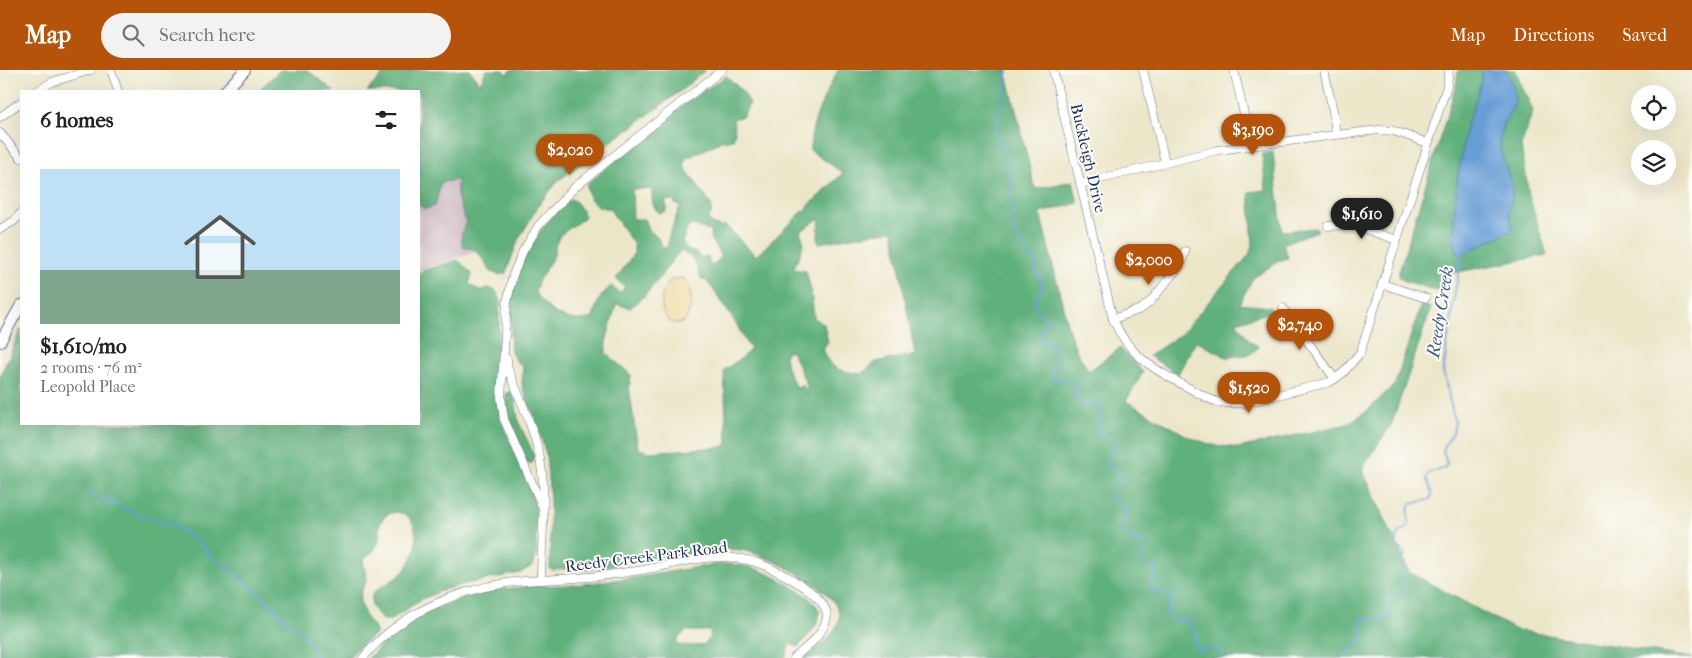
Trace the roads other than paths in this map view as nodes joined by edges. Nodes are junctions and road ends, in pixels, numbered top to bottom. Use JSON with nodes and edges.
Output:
{"nodes":[{"id":1,"x":91,"y":70,"type":"edge"},
{"id":2,"x":111,"y":70,"type":"edge"},
{"id":3,"x":245,"y":70,"type":"edge"},
{"id":4,"x":722,"y":70,"type":"edge"},
{"id":5,"x":1053,"y":70,"type":"edge"},
{"id":6,"x":1143,"y":70,"type":"edge"},
{"id":7,"x":1234,"y":70,"type":"edge"},
{"id":8,"x":1324,"y":70,"type":"edge"},
{"id":9,"x":1449,"y":70,"type":"edge"},
{"id":10,"x":39,"y":90,"type":"edge"},
{"id":11,"x":118,"y":90,"type":"edge"},
{"id":12,"x":226,"y":90,"type":"edge"},
{"id":13,"x":20,"y":103,"type":"edge"},
{"id":14,"x":0,"y":117,"type":"edge"},
{"id":15,"x":0,"y":133,"type":"edge"},
{"id":16,"x":1336,"y":135,"type":"junction"},
{"id":17,"x":1428,"y":142,"type":"junction"},
{"id":18,"x":1251,"y":145,"type":"junction"},
{"id":19,"x":20,"y":157,"type":"edge"},
{"id":20,"x":1165,"y":162,"type":"junction"},
{"id":21,"x":1080,"y":184,"type":"junction"},
{"id":22,"x":20,"y":214,"type":"edge"},
{"id":23,"x":1328,"y":226,"type":"dead end"},
{"id":24,"x":0,"y":230,"type":"edge"},
{"id":25,"x":1397,"y":240,"type":"junction"},
{"id":26,"x":1185,"y":251,"type":"dead end"},
{"id":27,"x":1382,"y":284,"type":"junction"},
{"id":28,"x":1426,"y":298,"type":"dead end"},
{"id":29,"x":20,"y":307,"type":"edge"},
{"id":30,"x":1283,"y":308,"type":"dead end"},
{"id":31,"x":1113,"y":319,"type":"junction"},
{"id":32,"x":504,"y":337,"type":"junction"},
{"id":33,"x":0,"y":342,"type":"edge"},
{"id":34,"x":1335,"y":380,"type":"junction"},
{"id":35,"x":543,"y":508,"type":"junction"},
{"id":36,"x":541,"y":580,"type":"junction"},
{"id":37,"x":363,"y":658,"type":"edge"},
{"id":38,"x":794,"y":658,"type":"edge"}],
"edges":[{"from":1,"to":10,"type":"street"},
{"from":2,"to":11,"type":"street"},
{"from":3,"to":12,"type":"street"},
{"from":4,"to":32,"type":"street","name":"Reedy Creek Park Road"},
{"from":5,"to":21,"type":"street","name":"Buckleigh Drive"},
{"from":6,"to":20,"type":"street"},
{"from":7,"to":18,"type":"street"},
{"from":8,"to":16,"type":"street"},
{"from":9,"to":17,"type":"street","name":"Buckleigh Drive"},
{"from":13,"to":14,"type":"street"},
{"from":15,"to":19,"type":"street"},
{"from":16,"to":17,"type":"street"},
{"from":16,"to":18,"type":"street"},
{"from":17,"to":25,"type":"street","name":"Buckleigh Drive"},
{"from":18,"to":20,"type":"street"},
{"from":20,"to":21,"type":"street"},
{"from":21,"to":31,"type":"street","name":"Buckleigh Drive"},
{"from":22,"to":24,"type":"street"},
{"from":23,"to":25,"type":"street"},
{"from":25,"to":27,"type":"street","name":"Buckleigh Drive"},
{"from":26,"to":31,"type":"street"},
{"from":27,"to":28,"type":"street"},
{"from":27,"to":34,"type":"street","name":"Buckleigh Drive"},
{"from":29,"to":33,"type":"street"},
{"from":30,"to":34,"type":"street"},
{"from":31,"to":34,"type":"street","name":"Buckleigh Drive"},
{"from":32,"to":35,"type":"street","name":"Reedy Creek Park Road"},
{"from":32,"to":35,"type":"street","name":"Reedy Creek Park Road"},
{"from":35,"to":36,"type":"street","name":"Reedy Creek Park Road"},
{"from":36,"to":37,"type":"street","name":"Reedy Creek Park Road"},
{"from":36,"to":38,"type":"street","name":"Reedy Creek Park Road"}]}
